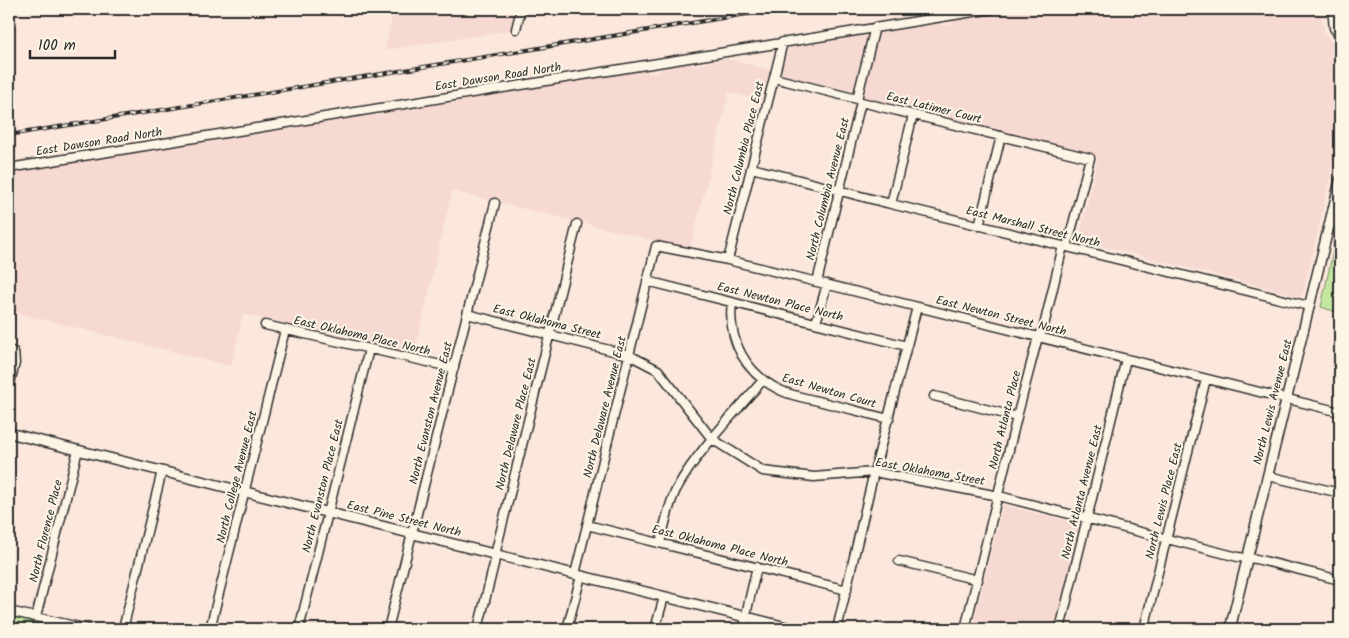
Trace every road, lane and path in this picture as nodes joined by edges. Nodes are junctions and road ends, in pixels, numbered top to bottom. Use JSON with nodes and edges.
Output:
{"nodes":[{"id":1,"x":521,"y":9,"type":"edge"},
{"id":2,"x":992,"y":9,"type":"edge"},
{"id":3,"x":1332,"y":9,"type":"edge"},
{"id":4,"x":874,"y":27,"type":"junction"},
{"id":5,"x":1340,"y":28,"type":"edge"},
{"id":6,"x":516,"y":29,"type":"dead end"},
{"id":7,"x":1340,"y":37,"type":"edge"},
{"id":8,"x":783,"y":42,"type":"junction"},
{"id":9,"x":774,"y":78,"type":"junction"},
{"id":10,"x":859,"y":100,"type":"junction"},
{"id":11,"x":913,"y":115,"type":"junction"},
{"id":12,"x":1002,"y":136,"type":"junction"},
{"id":13,"x":1090,"y":158,"type":"joint"},
{"id":14,"x":9,"y":168,"type":"edge"},
{"id":15,"x":751,"y":168,"type":"junction"},
{"id":16,"x":1340,"y":181,"type":"edge"},
{"id":17,"x":840,"y":190,"type":"junction"},
{"id":18,"x":495,"y":202,"type":"dead end"},
{"id":19,"x":890,"y":204,"type":"junction"},
{"id":20,"x":1330,"y":223,"type":"junction"},
{"id":21,"x":577,"y":224,"type":"dead end"},
{"id":22,"x":979,"y":226,"type":"junction"},
{"id":23,"x":1340,"y":226,"type":"edge"},
{"id":24,"x":656,"y":246,"type":"joint"},
{"id":25,"x":1065,"y":247,"type":"junction"},
{"id":26,"x":728,"y":260,"type":"junction"},
{"id":27,"x":647,"y":281,"type":"junction"},
{"id":28,"x":818,"y":282,"type":"junction"},
{"id":29,"x":826,"y":284,"type":"junction"},
{"id":30,"x":732,"y":302,"type":"junction"},
{"id":31,"x":1309,"y":306,"type":"junction"},
{"id":32,"x":917,"y":307,"type":"junction"},
{"id":33,"x":467,"y":314,"type":"junction"},
{"id":34,"x":816,"y":323,"type":"junction"},
{"id":35,"x":265,"y":325,"type":"dead end"},
{"id":36,"x":285,"y":330,"type":"junction"},
{"id":37,"x":550,"y":335,"type":"junction"},
{"id":38,"x":1038,"y":337,"type":"junction"},
{"id":39,"x":907,"y":346,"type":"junction"},
{"id":40,"x":369,"y":349,"type":"junction"},
{"id":41,"x":11,"y":351,"type":"edge"},
{"id":42,"x":629,"y":355,"type":"junction"},
{"id":43,"x":1126,"y":359,"type":"junction"},
{"id":44,"x":454,"y":368,"type":"junction"},
{"id":45,"x":1206,"y":378,"type":"junction"},
{"id":46,"x":763,"y":380,"type":"junction"},
{"id":47,"x":9,"y":387,"type":"edge"},
{"id":48,"x":934,"y":396,"type":"dead end"},
{"id":49,"x":1287,"y":399,"type":"junction"},
{"id":50,"x":1340,"y":412,"type":"edge"},
{"id":51,"x":1016,"y":417,"type":"junction"},
{"id":52,"x":889,"y":419,"type":"junction"},
{"id":53,"x":9,"y":433,"type":"edge"},
{"id":54,"x":712,"y":439,"type":"junction"},
{"id":55,"x":78,"y":450,"type":"junction"},
{"id":56,"x":162,"y":471,"type":"junction"},
{"id":57,"x":874,"y":472,"type":"junction"},
{"id":58,"x":1268,"y":476,"type":"junction"},
{"id":59,"x":245,"y":492,"type":"junction"},
{"id":60,"x":1340,"y":493,"type":"edge"},
{"id":61,"x":999,"y":496,"type":"junction"},
{"id":62,"x":328,"y":513,"type":"junction"},
{"id":63,"x":1088,"y":519,"type":"junction"},
{"id":64,"x":587,"y":525,"type":"junction"},
{"id":65,"x":412,"y":534,"type":"junction"},
{"id":66,"x":1166,"y":539,"type":"junction"},
{"id":67,"x":660,"y":543,"type":"junction"},
{"id":68,"x":496,"y":555,"type":"junction"},
{"id":69,"x":1248,"y":558,"type":"junction"},
{"id":70,"x":900,"y":561,"type":"dead end"},
{"id":71,"x":757,"y":567,"type":"junction"},
{"id":72,"x":578,"y":575,"type":"junction"},
{"id":73,"x":978,"y":580,"type":"junction"},
{"id":74,"x":1340,"y":580,"type":"edge"},
{"id":75,"x":847,"y":590,"type":"junction"},
{"id":76,"x":664,"y":597,"type":"junction"},
{"id":77,"x":9,"y":611,"type":"edge"},
{"id":78,"x":36,"y":617,"type":"junction"},
{"id":79,"x":746,"y":617,"type":"junction"},
{"id":80,"x":88,"y":629,"type":"edge"},
{"id":81,"x":123,"y":629,"type":"edge"},
{"id":82,"x":210,"y":629,"type":"edge"},
{"id":83,"x":299,"y":629,"type":"edge"},
{"id":84,"x":388,"y":629,"type":"edge"},
{"id":85,"x":478,"y":629,"type":"edge"},
{"id":86,"x":567,"y":629,"type":"edge"},
{"id":87,"x":656,"y":629,"type":"edge"},
{"id":88,"x":744,"y":629,"type":"edge"},
{"id":89,"x":794,"y":629,"type":"edge"},
{"id":90,"x":837,"y":629,"type":"edge"},
{"id":91,"x":966,"y":629,"type":"edge"},
{"id":92,"x":1060,"y":629,"type":"edge"},
{"id":93,"x":1144,"y":629,"type":"edge"},
{"id":94,"x":1230,"y":629,"type":"edge"}],
"edges":[{"from":1,"to":6,"type":"street"},
{"from":2,"to":4,"type":"street","name":"East Dawson Road North"},
{"from":3,"to":5,"type":"street"},
{"from":3,"to":7,"type":"street"},
{"from":4,"to":8,"type":"street","name":"East Dawson Road North"},
{"from":4,"to":10,"type":"street","name":"North Columbia Avenue East"},
{"from":8,"to":9,"type":"street","name":"North Columbia Place East"},
{"from":8,"to":14,"type":"street","name":"East Dawson Road North"},
{"from":9,"to":10,"type":"street","name":"East Latimer Court"},
{"from":9,"to":15,"type":"street","name":"North Columbia Place East"},
{"from":10,"to":11,"type":"street","name":"East Latimer Court"},
{"from":10,"to":17,"type":"street","name":"North Columbia Avenue East"},
{"from":11,"to":12,"type":"street","name":"East Latimer Court"},
{"from":11,"to":19,"type":"street"},
{"from":12,"to":13,"type":"street","name":"East Latimer Court"},
{"from":12,"to":22,"type":"street"},
{"from":13,"to":25,"type":"street","name":"North Atlanta Place"},
{"from":15,"to":17,"type":"street","name":"East Marshall Street North"},
{"from":15,"to":26,"type":"street","name":"North Columbia Place East"},
{"from":16,"to":20,"type":"main road","name":"North Lewis Avenue East"},
{"from":17,"to":19,"type":"street","name":"East Marshall Street North"},
{"from":17,"to":28,"type":"street","name":"North Columbia Avenue East"},
{"from":18,"to":33,"type":"street","name":"North Evanston Avenue East"},
{"from":19,"to":22,"type":"street","name":"East Marshall Street North"},
{"from":20,"to":23,"type":"street"},
{"from":20,"to":31,"type":"main road","name":"North Lewis Avenue East"},
{"from":21,"to":37,"type":"street","name":"North Delaware Place East"},
{"from":22,"to":25,"type":"street","name":"East Marshall Street North"},
{"from":24,"to":26,"type":"street","name":"East Newton Street North"},
{"from":24,"to":27,"type":"street","name":"North Delaware Avenue East"},
{"from":25,"to":31,"type":"street","name":"East Marshall Street North"},
{"from":25,"to":38,"type":"street","name":"North Atlanta Place"},
{"from":26,"to":28,"type":"street","name":"East Newton Street North"},
{"from":27,"to":30,"type":"street","name":"East Newton Place North"},
{"from":27,"to":42,"type":"street","name":"North Delaware Avenue East"},
{"from":28,"to":29,"type":"street","name":"East Newton Street North"},
{"from":29,"to":32,"type":"street","name":"East Newton Street North"},
{"from":29,"to":34,"type":"street"},
{"from":30,"to":34,"type":"street","name":"East Newton Place North"},
{"from":30,"to":46,"type":"street","name":"East Newton Court"},
{"from":31,"to":49,"type":"main road","name":"North Lewis Avenue East"},
{"from":32,"to":38,"type":"street","name":"East Newton Street North"},
{"from":32,"to":39,"type":"street"},
{"from":33,"to":37,"type":"street","name":"East Oklahoma Street"},
{"from":33,"to":44,"type":"street","name":"North Evanston Avenue East"},
{"from":34,"to":39,"type":"street","name":"East Newton Place North"},
{"from":35,"to":36,"type":"street","name":"East Oklahoma Place North"},
{"from":36,"to":40,"type":"street","name":"East Oklahoma Place North"},
{"from":36,"to":59,"type":"street","name":"North College Avenue East"},
{"from":37,"to":42,"type":"street","name":"East Oklahoma Street"},
{"from":37,"to":68,"type":"street","name":"North Delaware Place East"},
{"from":38,"to":43,"type":"street","name":"East Newton Street North"},
{"from":38,"to":51,"type":"street","name":"North Atlanta Place"},
{"from":39,"to":52,"type":"street"},
{"from":40,"to":44,"type":"street","name":"East Oklahoma Place North"},
{"from":40,"to":62,"type":"street","name":"North Evanston Place East"},
{"from":41,"to":47,"type":"street"},
{"from":42,"to":54,"type":"street","name":"East Oklahoma Street"},
{"from":42,"to":64,"type":"street","name":"North Delaware Avenue East"},
{"from":43,"to":45,"type":"street","name":"East Newton Street North"},
{"from":43,"to":63,"type":"street","name":"North Atlanta Avenue East"},
{"from":44,"to":65,"type":"street","name":"North Evanston Avenue East"},
{"from":45,"to":49,"type":"street","name":"East Newton Street North"},
{"from":45,"to":66,"type":"street","name":"North Lewis Place East"},
{"from":46,"to":52,"type":"street","name":"East Newton Court"},
{"from":46,"to":54,"type":"street"},
{"from":48,"to":51,"type":"street"},
{"from":49,"to":50,"type":"street","name":"East Newton Street North"},
{"from":49,"to":58,"type":"main road","name":"North Lewis Avenue East"},
{"from":51,"to":61,"type":"street","name":"North Atlanta Place"},
{"from":52,"to":57,"type":"street"},
{"from":53,"to":55,"type":"main road","name":"East Pine Street North"},
{"from":54,"to":57,"type":"street","name":"East Oklahoma Street"},
{"from":54,"to":67,"type":"street"},
{"from":55,"to":56,"type":"main road","name":"East Pine Street North"},
{"from":55,"to":78,"type":"street","name":"North Florence Place"},
{"from":56,"to":59,"type":"main road","name":"East Pine Street North"},
{"from":56,"to":81,"type":"street"},
{"from":57,"to":61,"type":"street","name":"East Oklahoma Street"},
{"from":57,"to":75,"type":"street"},
{"from":58,"to":60,"type":"street"},
{"from":58,"to":69,"type":"main road","name":"North Lewis Avenue East"},
{"from":59,"to":62,"type":"main road","name":"East Pine Street North"},
{"from":59,"to":82,"type":"street","name":"North College Avenue East"},
{"from":61,"to":63,"type":"street","name":"East Oklahoma Street"},
{"from":61,"to":73,"type":"street","name":"North Atlanta Place"},
{"from":62,"to":65,"type":"main road","name":"East Pine Street North"},
{"from":62,"to":83,"type":"street","name":"North Evanston Place East"},
{"from":63,"to":66,"type":"street","name":"East Oklahoma Street"},
{"from":63,"to":92,"type":"street","name":"North Atlanta Avenue East"},
{"from":64,"to":67,"type":"street","name":"East Oklahoma Place North"},
{"from":64,"to":72,"type":"street","name":"North Delaware Avenue East"},
{"from":65,"to":68,"type":"main road","name":"East Pine Street North"},
{"from":65,"to":84,"type":"street","name":"North Evanston Avenue East"},
{"from":66,"to":69,"type":"street","name":"East Oklahoma Street"},
{"from":66,"to":93,"type":"street","name":"North Lewis Place East"},
{"from":67,"to":71,"type":"street","name":"East Oklahoma Place North"},
{"from":68,"to":72,"type":"main road","name":"East Pine Street North"},
{"from":68,"to":85,"type":"street","name":"North Delaware Place East"},
{"from":69,"to":74,"type":"street","name":"East Oklahoma Street"},
{"from":69,"to":94,"type":"main road","name":"North Lewis Avenue East"},
{"from":70,"to":73,"type":"street"},
{"from":71,"to":75,"type":"street","name":"East Oklahoma Place North"},
{"from":71,"to":79,"type":"street"},
{"from":72,"to":76,"type":"main road","name":"East Pine Street North"},
{"from":72,"to":86,"type":"street","name":"North Delaware Avenue East"},
{"from":73,"to":91,"type":"street","name":"North Atlanta Place"},
{"from":75,"to":90,"type":"street"},
{"from":76,"to":79,"type":"main road","name":"East Pine Street North"},
{"from":76,"to":87,"type":"street"},
{"from":77,"to":78,"type":"street"},
{"from":78,"to":80,"type":"street"},
{"from":79,"to":88,"type":"street"},
{"from":79,"to":89,"type":"main road","name":"East Pine Street North"}]}
